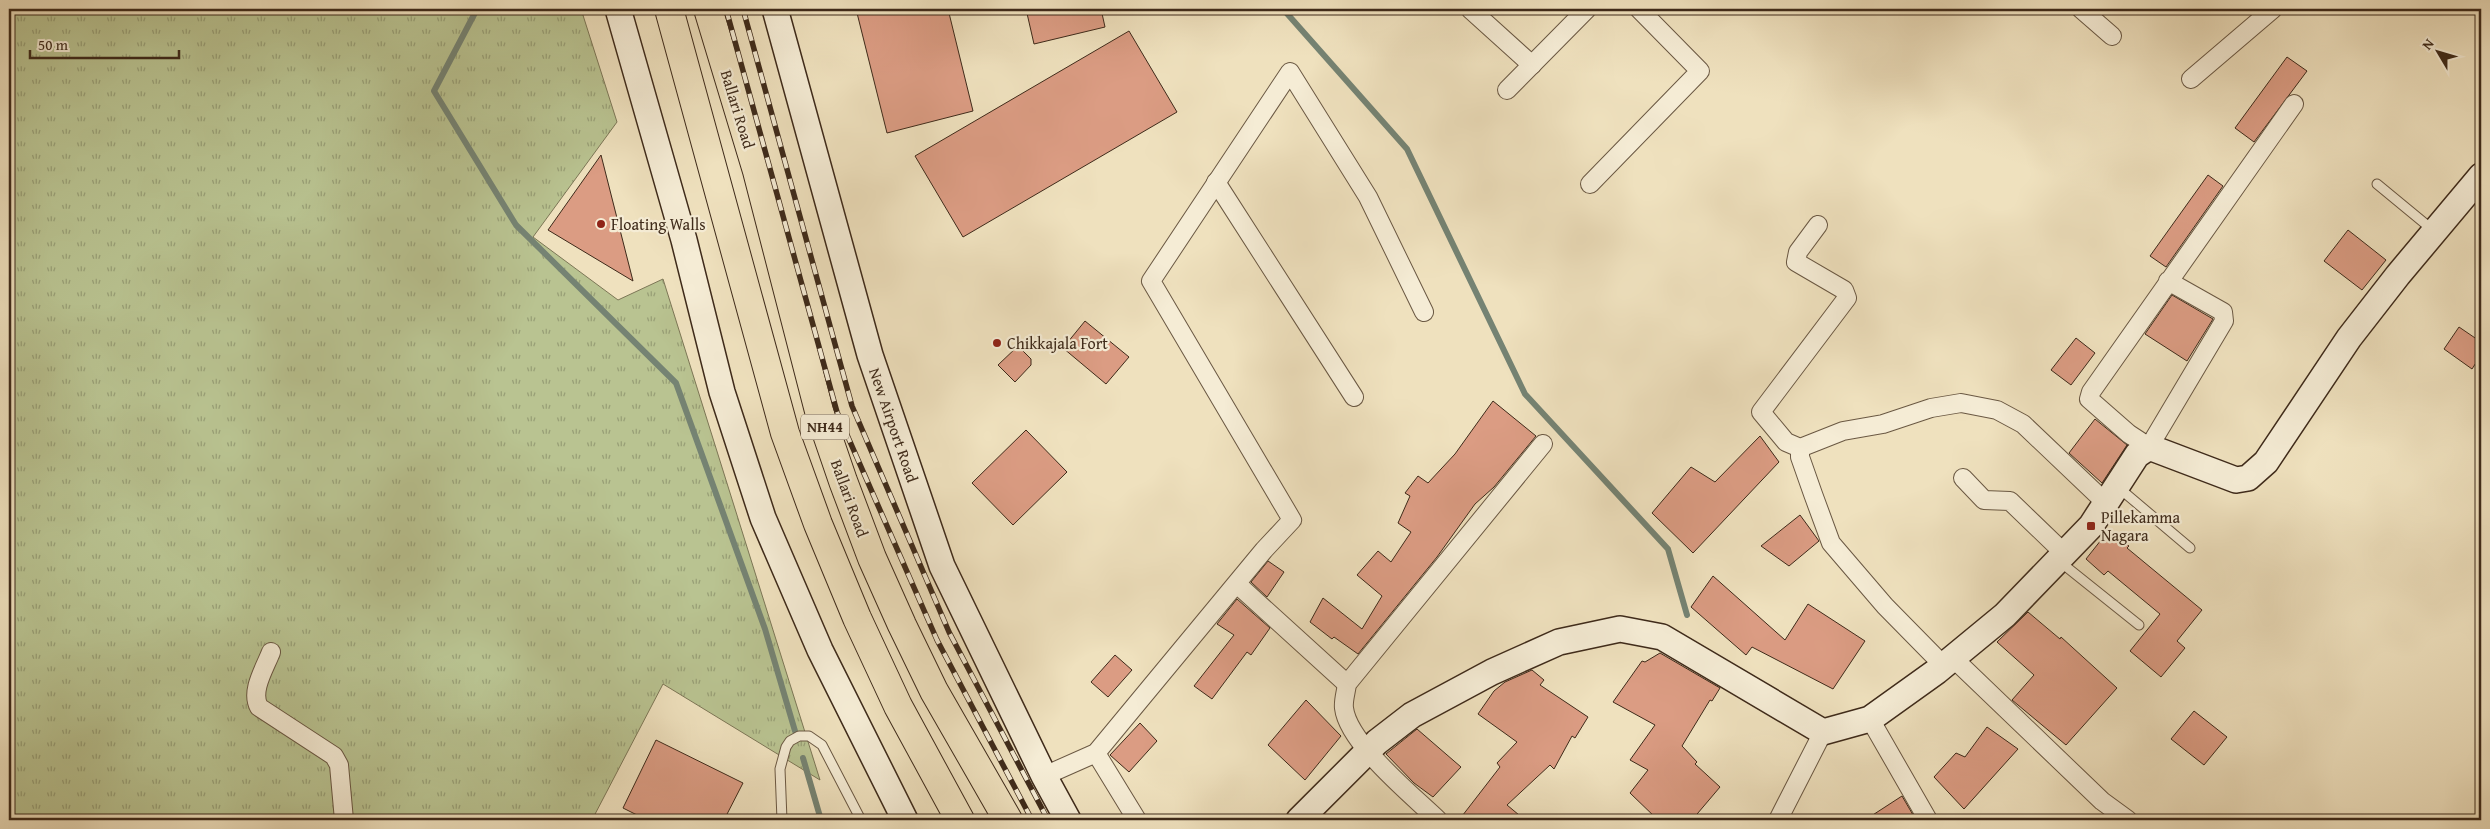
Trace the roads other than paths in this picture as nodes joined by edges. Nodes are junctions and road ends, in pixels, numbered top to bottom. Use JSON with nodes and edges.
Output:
{"nodes":[{"id":1,"x":618,"y":9,"type":"edge"},
{"id":2,"x":670,"y":9,"type":"edge"},
{"id":3,"x":708,"y":9,"type":"edge"},
{"id":4,"x":775,"y":9,"type":"edge"},
{"id":5,"x":1470,"y":9,"type":"edge"},
{"id":6,"x":1588,"y":9,"type":"edge"},
{"id":7,"x":1639,"y":9,"type":"edge"},
{"id":8,"x":2081,"y":9,"type":"edge"},
{"id":9,"x":2273,"y":9,"type":"edge"},
{"id":10,"x":2112,"y":36,"type":"dead end"},
{"id":11,"x":1532,"y":65,"type":"junction"},
{"id":12,"x":2191,"y":79,"type":"dead end"},
{"id":13,"x":1507,"y":90,"type":"dead end"},
{"id":14,"x":2294,"y":104,"type":"dead end"},
{"id":15,"x":2481,"y":176,"type":"edge"},
{"id":16,"x":1216,"y":182,"type":"junction"},
{"id":17,"x":1590,"y":184,"type":"dead end"},
{"id":18,"x":2377,"y":184,"type":"dead end"},
{"id":19,"x":1818,"y":224,"type":"dead end"},
{"id":20,"x":2434,"y":231,"type":"junction"},
{"id":21,"x":2168,"y":281,"type":"junction"},
{"id":22,"x":1424,"y":312,"type":"dead end"},
{"id":23,"x":1354,"y":397,"type":"dead end"},
{"id":24,"x":1543,"y":444,"type":"dead end"},
{"id":25,"x":2149,"y":447,"type":"junction"},
{"id":26,"x":1800,"y":448,"type":"junction"},
{"id":27,"x":1963,"y":478,"type":"dead end"},
{"id":28,"x":2111,"y":494,"type":"junction"},
{"id":29,"x":2190,"y":548,"type":"dead end"},
{"id":30,"x":2062,"y":557,"type":"junction"},
{"id":31,"x":1237,"y":584,"type":"junction"},
{"id":32,"x":2139,"y":625,"type":"dead end"},
{"id":33,"x":271,"y":652,"type":"dead end"},
{"id":34,"x":1948,"y":662,"type":"junction"},
{"id":35,"x":1347,"y":684,"type":"junction"},
{"id":36,"x":1870,"y":719,"type":"junction"},
{"id":37,"x":1823,"y":732,"type":"junction"},
{"id":38,"x":1368,"y":752,"type":"junction"},
{"id":39,"x":1096,"y":753,"type":"junction"},
{"id":40,"x":1044,"y":776,"type":"junction"},
{"id":41,"x":344,"y":820,"type":"edge"},
{"id":42,"x":782,"y":820,"type":"edge"},
{"id":43,"x":861,"y":820,"type":"edge"},
{"id":44,"x":905,"y":820,"type":"edge"},
{"id":45,"x":960,"y":820,"type":"edge"},
{"id":46,"x":1008,"y":820,"type":"edge"},
{"id":47,"x":1066,"y":820,"type":"edge"},
{"id":48,"x":1136,"y":820,"type":"edge"},
{"id":49,"x":1299,"y":820,"type":"edge"},
{"id":50,"x":1438,"y":820,"type":"edge"},
{"id":51,"x":1778,"y":820,"type":"edge"},
{"id":52,"x":1928,"y":820,"type":"edge"},
{"id":53,"x":2128,"y":820,"type":"edge"}],
"edges":[{"from":1,"to":44,"type":"street"},
{"from":2,"to":45,"type":"highway","number":"NH44"},
{"from":3,"to":46,"type":"highway","name":"Ballari Road","number":"NH44"},
{"from":4,"to":40,"type":"street","name":"New Airport Road"},
{"from":5,"to":11,"type":"street"},
{"from":6,"to":11,"type":"street"},
{"from":7,"to":17,"type":"street"},
{"from":8,"to":10,"type":"street"},
{"from":9,"to":12,"type":"street"},
{"from":11,"to":13,"type":"street"},
{"from":14,"to":21,"type":"street"},
{"from":15,"to":20,"type":"street"},
{"from":16,"to":22,"type":"street"},
{"from":16,"to":23,"type":"street"},
{"from":16,"to":31,"type":"street"},
{"from":18,"to":20,"type":"lane"},
{"from":19,"to":26,"type":"street"},
{"from":20,"to":25,"type":"street"},
{"from":21,"to":25,"type":"street"},
{"from":21,"to":25,"type":"street"},
{"from":24,"to":35,"type":"street"},
{"from":25,"to":28,"type":"street"},
{"from":26,"to":28,"type":"street"},
{"from":26,"to":34,"type":"street"},
{"from":27,"to":30,"type":"street"},
{"from":28,"to":29,"type":"lane"},
{"from":28,"to":30,"type":"street"},
{"from":30,"to":32,"type":"lane"},
{"from":30,"to":34,"type":"street"},
{"from":31,"to":35,"type":"street"},
{"from":31,"to":39,"type":"street"},
{"from":33,"to":41,"type":"street"},
{"from":34,"to":36,"type":"street"},
{"from":34,"to":53,"type":"street"},
{"from":35,"to":38,"type":"street"},
{"from":36,"to":37,"type":"street"},
{"from":36,"to":52,"type":"street"},
{"from":37,"to":38,"type":"street"},
{"from":37,"to":51,"type":"street"},
{"from":38,"to":49,"type":"street"},
{"from":38,"to":50,"type":"street"},
{"from":39,"to":40,"type":"street"},
{"from":39,"to":48,"type":"street"},
{"from":40,"to":47,"type":"street","name":"New Airport Road"},
{"from":42,"to":43,"type":"lane"}]}
